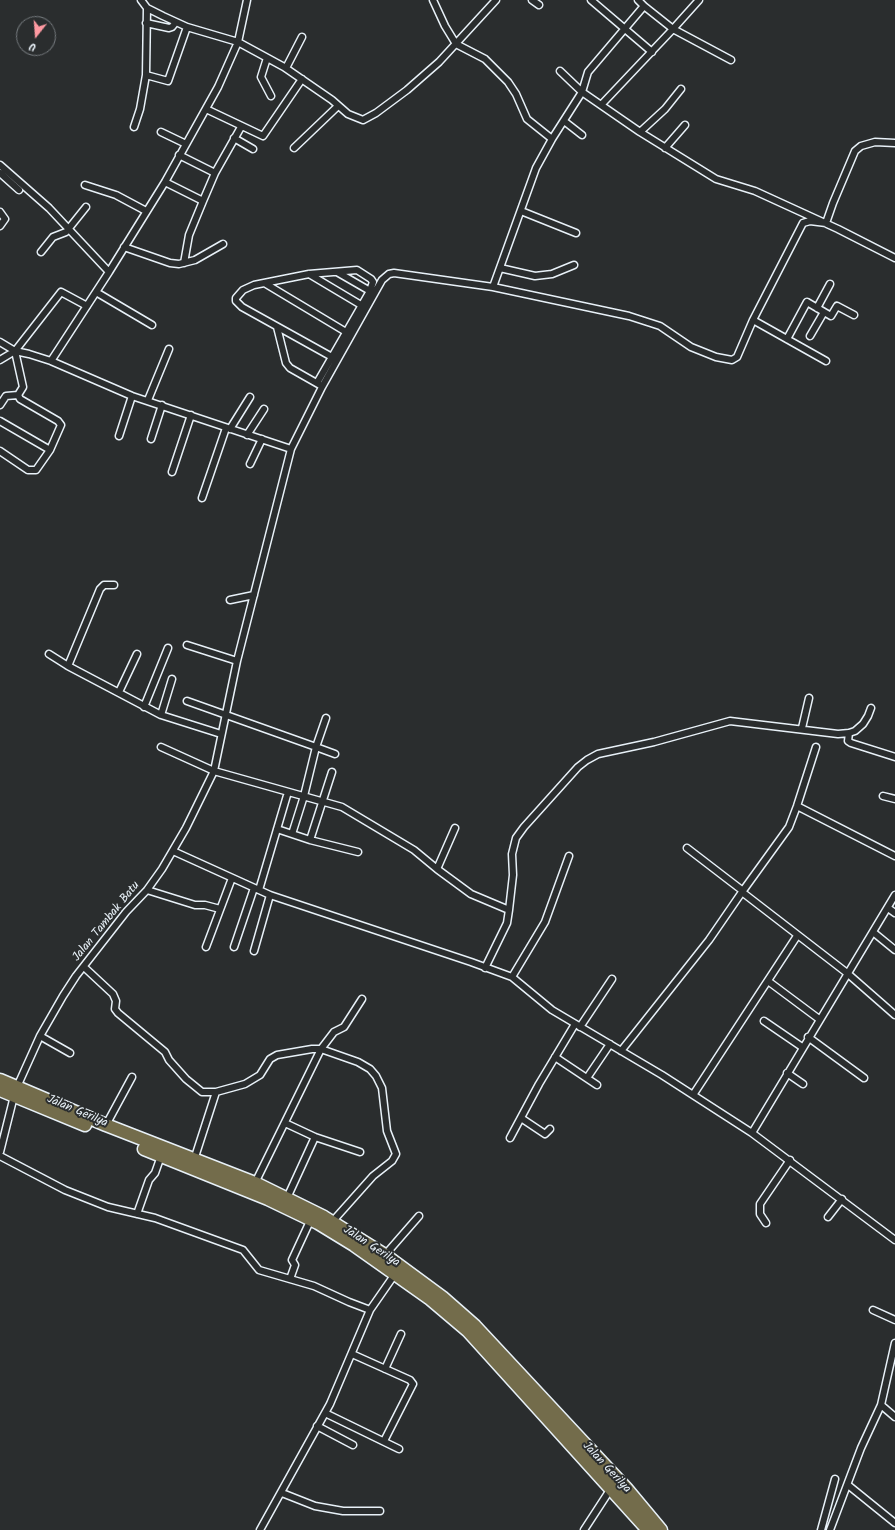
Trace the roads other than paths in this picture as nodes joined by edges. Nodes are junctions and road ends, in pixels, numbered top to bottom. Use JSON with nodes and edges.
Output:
{"nodes":[{"id":1,"x":141,"y":0,"type":"edge"},
{"id":2,"x":247,"y":0,"type":"edge"},
{"id":3,"x":433,"y":0,"type":"edge"},
{"id":4,"x":496,"y":0,"type":"edge"},
{"id":5,"x":532,"y":0,"type":"edge"},
{"id":6,"x":591,"y":0,"type":"edge"},
{"id":7,"x":638,"y":0,"type":"edge"},
{"id":8,"x":698,"y":0,"type":"edge"},
{"id":9,"x":539,"y":5,"type":"dead end"},
{"id":10,"x":644,"y":6,"type":"junction"},
{"id":11,"x":147,"y":8,"type":"junction"},
{"id":12,"x":176,"y":22,"type":"junction"},
{"id":13,"x":146,"y":23,"type":"junction"},
{"id":14,"x":187,"y":27,"type":"junction"},
{"id":15,"x":624,"y":29,"type":"junction"},
{"id":16,"x":673,"y":29,"type":"junction"},
{"id":17,"x":302,"y":37,"type":"dead end"},
{"id":18,"x":238,"y":42,"type":"junction"},
{"id":19,"x":456,"y":44,"type":"junction"},
{"id":20,"x":652,"y":52,"type":"junction"},
{"id":21,"x":267,"y":58,"type":"junction"},
{"id":22,"x":731,"y":60,"type":"dead end"},
{"id":23,"x":286,"y":68,"type":"junction"},
{"id":24,"x":560,"y":71,"type":"dead end"},
{"id":25,"x":146,"y":75,"type":"junction"},
{"id":26,"x":302,"y":79,"type":"junction"},
{"id":27,"x":681,"y":89,"type":"dead end"},
{"id":28,"x":582,"y":92,"type":"junction"},
{"id":29,"x":271,"y":96,"type":"dead end"},
{"id":30,"x":602,"y":104,"type":"junction"},
{"id":31,"x":338,"y":106,"type":"junction"},
{"id":32,"x":206,"y":109,"type":"junction"},
{"id":33,"x":564,"y":121,"type":"junction"},
{"id":34,"x":685,"y":125,"type":"dead end"},
{"id":35,"x":134,"y":127,"type":"dead end"},
{"id":36,"x":241,"y":127,"type":"junction"},
{"id":37,"x":161,"y":132,"type":"dead end"},
{"id":38,"x":640,"y":132,"type":"junction"},
{"id":39,"x":582,"y":135,"type":"dead end"},
{"id":40,"x":234,"y":138,"type":"junction"},
{"id":41,"x":552,"y":139,"type":"junction"},
{"id":42,"x":895,"y":143,"type":"edge"},
{"id":43,"x":186,"y":144,"type":"junction"},
{"id":44,"x":294,"y":148,"type":"dead end"},
{"id":45,"x":666,"y":148,"type":"junction"},
{"id":46,"x":253,"y":149,"type":"dead end"},
{"id":47,"x":179,"y":155,"type":"junction"},
{"id":48,"x":0,"y":165,"type":"edge"},
{"id":49,"x":0,"y":173,"type":"edge"},
{"id":50,"x":215,"y":173,"type":"junction"},
{"id":51,"x":165,"y":182,"type":"junction"},
{"id":52,"x":86,"y":185,"type":"dead end"},
{"id":53,"x":19,"y":190,"type":"dead end"},
{"id":54,"x":203,"y":201,"type":"junction"},
{"id":55,"x":86,"y":207,"type":"dead end"},
{"id":56,"x":146,"y":211,"type":"junction"},
{"id":57,"x":521,"y":211,"type":"junction"},
{"id":58,"x":0,"y":212,"type":"edge"},
{"id":59,"x":826,"y":223,"type":"junction"},
{"id":60,"x":0,"y":226,"type":"edge"},
{"id":61,"x":68,"y":229,"type":"junction"},
{"id":62,"x":576,"y":234,"type":"dead end"},
{"id":63,"x":222,"y":244,"type":"dead end"},
{"id":64,"x":124,"y":247,"type":"junction"},
{"id":65,"x":41,"y":252,"type":"dead end"},
{"id":66,"x":895,"y":258,"type":"edge"},
{"id":67,"x":184,"y":263,"type":"junction"},
{"id":68,"x":574,"y":265,"type":"dead end"},
{"id":69,"x":500,"y":268,"type":"junction"},
{"id":70,"x":109,"y":272,"type":"junction"},
{"id":71,"x":337,"y":272,"type":"junction"},
{"id":72,"x":309,"y":274,"type":"junction"},
{"id":73,"x":266,"y":284,"type":"junction"},
{"id":74,"x":830,"y":284,"type":"dead end"},
{"id":75,"x":493,"y":287,"type":"junction"},
{"id":76,"x":370,"y":291,"type":"junction"},
{"id":77,"x":96,"y":292,"type":"junction"},
{"id":78,"x":360,"y":305,"type":"junction"},
{"id":79,"x":87,"y":306,"type":"junction"},
{"id":80,"x":817,"y":308,"type":"junction"},
{"id":81,"x":824,"y":312,"type":"junction"},
{"id":82,"x":854,"y":316,"type":"dead end"},
{"id":83,"x":752,"y":320,"type":"junction"},
{"id":84,"x":152,"y":325,"type":"dead end"},
{"id":85,"x":277,"y":327,"type":"junction"},
{"id":86,"x":346,"y":332,"type":"junction"},
{"id":87,"x":810,"y":336,"type":"dead end"},
{"id":88,"x":787,"y":339,"type":"junction"},
{"id":89,"x":0,"y":342,"type":"edge"},
{"id":90,"x":169,"y":349,"type":"dead end"},
{"id":91,"x":15,"y":352,"type":"junction"},
{"id":92,"x":332,"y":357,"type":"junction"},
{"id":93,"x":0,"y":360,"type":"edge"},
{"id":94,"x":51,"y":361,"type":"junction"},
{"id":95,"x":826,"y":361,"type":"dead end"},
{"id":96,"x":319,"y":385,"type":"junction"},
{"id":97,"x":18,"y":395,"type":"junction"},
{"id":98,"x":132,"y":396,"type":"junction"},
{"id":99,"x":250,"y":397,"type":"dead end"},
{"id":100,"x":148,"y":400,"type":"junction"},
{"id":101,"x":0,"y":404,"type":"edge"},
{"id":102,"x":162,"y":405,"type":"junction"},
{"id":103,"x":264,"y":409,"type":"dead end"},
{"id":104,"x":191,"y":415,"type":"junction"},
{"id":105,"x":0,"y":421,"type":"edge"},
{"id":106,"x":228,"y":428,"type":"junction"},
{"id":107,"x":247,"y":435,"type":"junction"},
{"id":108,"x":119,"y":436,"type":"dead end"},
{"id":109,"x":151,"y":439,"type":"dead end"},
{"id":110,"x":262,"y":440,"type":"junction"},
{"id":111,"x":291,"y":449,"type":"junction"},
{"id":112,"x":50,"y":450,"type":"junction"},
{"id":113,"x":0,"y":451,"type":"edge"},
{"id":114,"x":250,"y":464,"type":"dead end"},
{"id":115,"x":172,"y":472,"type":"dead end"},
{"id":116,"x":202,"y":498,"type":"dead end"},
{"id":117,"x":114,"y":585,"type":"dead end"},
{"id":118,"x":254,"y":595,"type":"junction"},
{"id":119,"x":230,"y":600,"type":"dead end"},
{"id":120,"x":186,"y":645,"type":"dead end"},
{"id":121,"x":168,"y":648,"type":"dead end"},
{"id":122,"x":49,"y":654,"type":"dead end"},
{"id":123,"x":137,"y":654,"type":"dead end"},
{"id":124,"x":237,"y":661,"type":"junction"},
{"id":125,"x":68,"y":666,"type":"junction"},
{"id":126,"x":172,"y":679,"type":"dead end"},
{"id":127,"x":119,"y":692,"type":"junction"},
{"id":128,"x":809,"y":698,"type":"dead end"},
{"id":129,"x":186,"y":701,"type":"dead end"},
{"id":130,"x":144,"y":707,"type":"junction"},
{"id":131,"x":871,"y":708,"type":"dead end"},
{"id":132,"x":160,"y":715,"type":"junction"},
{"id":133,"x":226,"y":715,"type":"junction"},
{"id":134,"x":326,"y":718,"type":"dead end"},
{"id":135,"x":802,"y":728,"type":"junction"},
{"id":136,"x":221,"y":734,"type":"junction"},
{"id":137,"x":849,"y":737,"type":"junction"},
{"id":138,"x":161,"y":747,"type":"dead end"},
{"id":139,"x":316,"y":747,"type":"junction"},
{"id":140,"x":816,"y":747,"type":"dead end"},
{"id":141,"x":335,"y":754,"type":"dead end"},
{"id":142,"x":895,"y":757,"type":"edge"},
{"id":143,"x":214,"y":771,"type":"junction"},
{"id":144,"x":332,"y":772,"type":"dead end"},
{"id":145,"x":288,"y":792,"type":"junction"},
{"id":146,"x":304,"y":796,"type":"junction"},
{"id":147,"x":883,"y":796,"type":"dead end"},
{"id":148,"x":895,"y":799,"type":"edge"},
{"id":149,"x":322,"y":802,"type":"junction"},
{"id":150,"x":797,"y":806,"type":"junction"},
{"id":151,"x":455,"y":828,"type":"dead end"},
{"id":152,"x":277,"y":829,"type":"junction"},
{"id":153,"x":292,"y":834,"type":"junction"},
{"id":154,"x":310,"y":840,"type":"junction"},
{"id":155,"x":686,"y":848,"type":"dead end"},
{"id":156,"x":172,"y":851,"type":"junction"},
{"id":157,"x":358,"y":852,"type":"dead end"},
{"id":158,"x":569,"y":856,"type":"dead end"},
{"id":159,"x":895,"y":856,"type":"edge"},
{"id":160,"x":437,"y":870,"type":"junction"},
{"id":161,"x":232,"y":878,"type":"junction"},
{"id":162,"x":256,"y":889,"type":"junction"},
{"id":163,"x":147,"y":890,"type":"junction"},
{"id":164,"x":743,"y":892,"type":"junction"},
{"id":165,"x":270,"y":895,"type":"junction"},
{"id":166,"x":895,"y":895,"type":"edge"},
{"id":167,"x":888,"y":908,"type":"junction"},
{"id":168,"x":220,"y":909,"type":"junction"},
{"id":169,"x":509,"y":910,"type":"junction"},
{"id":170,"x":895,"y":913,"type":"edge"},
{"id":171,"x":873,"y":932,"type":"junction"},
{"id":172,"x":798,"y":936,"type":"junction"},
{"id":173,"x":206,"y":947,"type":"dead end"},
{"id":174,"x":234,"y":947,"type":"dead end"},
{"id":175,"x":895,"y":950,"type":"edge"},
{"id":176,"x":254,"y":951,"type":"dead end"},
{"id":177,"x":84,"y":966,"type":"junction"},
{"id":178,"x":486,"y":968,"type":"junction"},
{"id":179,"x":847,"y":973,"type":"junction"},
{"id":180,"x":512,"y":977,"type":"junction"},
{"id":181,"x":612,"y":979,"type":"dead end"},
{"id":182,"x":768,"y":981,"type":"junction"},
{"id":183,"x":362,"y":999,"type":"dead end"},
{"id":184,"x":895,"y":1015,"type":"edge"},
{"id":185,"x":820,"y":1019,"type":"junction"},
{"id":186,"x":764,"y":1021,"type":"dead end"},
{"id":187,"x":578,"y":1026,"type":"junction"},
{"id":188,"x":40,"y":1036,"type":"junction"},
{"id":189,"x":808,"y":1037,"type":"junction"},
{"id":190,"x":610,"y":1044,"type":"junction"},
{"id":191,"x":802,"y":1047,"type":"junction"},
{"id":192,"x":321,"y":1049,"type":"junction"},
{"id":193,"x":621,"y":1051,"type":"junction"},
{"id":194,"x":70,"y":1053,"type":"dead end"},
{"id":195,"x":555,"y":1057,"type":"junction"},
{"id":196,"x":787,"y":1073,"type":"junction"},
{"id":197,"x":589,"y":1075,"type":"dead end"},
{"id":198,"x":132,"y":1077,"type":"dead end"},
{"id":199,"x":864,"y":1078,"type":"dead end"},
{"id":200,"x":0,"y":1080,"type":"edge"},
{"id":201,"x":803,"y":1084,"type":"dead end"},
{"id":202,"x":597,"y":1085,"type":"dead end"},
{"id":203,"x":0,"y":1090,"type":"edge"},
{"id":204,"x":16,"y":1092,"type":"junction"},
{"id":205,"x":216,"y":1092,"type":"junction"},
{"id":206,"x":693,"y":1095,"type":"junction"},
{"id":207,"x":521,"y":1118,"type":"junction"},
{"id":208,"x":285,"y":1124,"type":"junction"},
{"id":209,"x":106,"y":1125,"type":"junction"},
{"id":210,"x":550,"y":1129,"type":"dead end"},
{"id":211,"x":752,"y":1133,"type":"junction"},
{"id":212,"x":315,"y":1137,"type":"junction"},
{"id":213,"x":510,"y":1138,"type":"dead end"},
{"id":214,"x":0,"y":1152,"type":"edge"},
{"id":215,"x":360,"y":1152,"type":"dead end"},
{"id":216,"x":0,"y":1156,"type":"edge"},
{"id":217,"x":161,"y":1156,"type":"junction"},
{"id":218,"x":194,"y":1160,"type":"junction"},
{"id":219,"x":790,"y":1160,"type":"junction"},
{"id":220,"x":255,"y":1183,"type":"junction"},
{"id":221,"x":270,"y":1195,"type":"junction"},
{"id":222,"x":287,"y":1198,"type":"junction"},
{"id":223,"x":842,"y":1198,"type":"junction"},
{"id":224,"x":137,"y":1214,"type":"junction"},
{"id":225,"x":420,"y":1216,"type":"dead end"},
{"id":226,"x":828,"y":1217,"type":"dead end"},
{"id":227,"x":311,"y":1219,"type":"junction"},
{"id":228,"x":332,"y":1222,"type":"junction"},
{"id":229,"x":766,"y":1223,"type":"dead end"},
{"id":230,"x":895,"y":1240,"type":"edge"},
{"id":231,"x":385,"y":1255,"type":"junction"},
{"id":232,"x":395,"y":1274,"type":"junction"},
{"id":233,"x":290,"y":1279,"type":"junction"},
{"id":234,"x":370,"y":1310,"type":"junction"},
{"id":235,"x":873,"y":1310,"type":"dead end"},
{"id":236,"x":895,"y":1320,"type":"edge"},
{"id":237,"x":401,"y":1334,"type":"dead end"},
{"id":238,"x":895,"y":1343,"type":"edge"},
{"id":239,"x":352,"y":1354,"type":"junction"},
{"id":240,"x":893,"y":1363,"type":"edge"},
{"id":241,"x":385,"y":1369,"type":"junction"},
{"id":242,"x":528,"y":1392,"type":"junction"},
{"id":243,"x":881,"y":1405,"type":"junction"},
{"id":244,"x":325,"y":1412,"type":"junction"},
{"id":245,"x":895,"y":1417,"type":"edge"},
{"id":246,"x":317,"y":1426,"type":"junction"},
{"id":247,"x":384,"y":1441,"type":"junction"},
{"id":248,"x":353,"y":1445,"type":"dead end"},
{"id":249,"x":399,"y":1449,"type":"dead end"},
{"id":250,"x":835,"y":1479,"type":"dead end"},
{"id":251,"x":848,"y":1485,"type":"junction"},
{"id":252,"x":610,"y":1490,"type":"junction"},
{"id":253,"x":282,"y":1493,"type":"junction"},
{"id":254,"x":380,"y":1511,"type":"dead end"},
{"id":255,"x":895,"y":1523,"type":"edge"},
{"id":256,"x":260,"y":1530,"type":"edge"},
{"id":257,"x":584,"y":1530,"type":"edge"},
{"id":258,"x":648,"y":1530,"type":"edge"},
{"id":259,"x":661,"y":1530,"type":"edge"},
{"id":260,"x":821,"y":1530,"type":"edge"},
{"id":261,"x":830,"y":1530,"type":"edge"}],
"edges":[{"from":1,"to":11,"type":"street"},
{"from":2,"to":18,"type":"street"},
{"from":3,"to":19,"type":"street"},
{"from":4,"to":19,"type":"street"},
{"from":5,"to":9,"type":"street"},
{"from":6,"to":15,"type":"street"},
{"from":7,"to":10,"type":"street"},
{"from":8,"to":16,"type":"street"},
{"from":10,"to":15,"type":"street"},
{"from":10,"to":16,"type":"street"},
{"from":11,"to":12,"type":"street"},
{"from":11,"to":13,"type":"street"},
{"from":12,"to":13,"type":"street"},
{"from":12,"to":14,"type":"street"},
{"from":13,"to":25,"type":"street"},
{"from":14,"to":18,"type":"street"},
{"from":14,"to":25,"type":"street"},
{"from":15,"to":20,"type":"street"},
{"from":15,"to":28,"type":"street"},
{"from":16,"to":20,"type":"street"},
{"from":16,"to":22,"type":"street"},
{"from":17,"to":23,"type":"street"},
{"from":18,"to":21,"type":"street"},
{"from":18,"to":32,"type":"street"},
{"from":19,"to":31,"type":"street"},
{"from":19,"to":41,"type":"street"},
{"from":20,"to":30,"type":"street"},
{"from":21,"to":23,"type":"street"},
{"from":21,"to":29,"type":"street"},
{"from":23,"to":26,"type":"street"},
{"from":24,"to":28,"type":"street"},
{"from":25,"to":35,"type":"street"},
{"from":26,"to":31,"type":"street"},
{"from":26,"to":36,"type":"street"},
{"from":27,"to":38,"type":"street"},
{"from":28,"to":30,"type":"street"},
{"from":28,"to":33,"type":"street"},
{"from":30,"to":38,"type":"street"},
{"from":31,"to":44,"type":"street"},
{"from":32,"to":36,"type":"street"},
{"from":32,"to":43,"type":"street"},
{"from":33,"to":39,"type":"street"},
{"from":33,"to":41,"type":"street"},
{"from":34,"to":45,"type":"street"},
{"from":36,"to":40,"type":"street"},
{"from":37,"to":43,"type":"street"},
{"from":38,"to":45,"type":"street"},
{"from":40,"to":46,"type":"street"},
{"from":40,"to":50,"type":"street"},
{"from":41,"to":57,"type":"street"},
{"from":42,"to":59,"type":"street"},
{"from":43,"to":47,"type":"street"},
{"from":45,"to":59,"type":"street"},
{"from":47,"to":50,"type":"street"},
{"from":47,"to":51,"type":"street"},
{"from":48,"to":61,"type":"street"},
{"from":49,"to":53,"type":"street"},
{"from":50,"to":54,"type":"street"},
{"from":51,"to":54,"type":"street"},
{"from":51,"to":56,"type":"street"},
{"from":52,"to":56,"type":"street"},
{"from":54,"to":67,"type":"street"},
{"from":55,"to":61,"type":"street"},
{"from":56,"to":64,"type":"street"},
{"from":57,"to":62,"type":"street"},
{"from":57,"to":69,"type":"street"},
{"from":58,"to":60,"type":"street"},
{"from":59,"to":66,"type":"street"},
{"from":59,"to":83,"type":"street"},
{"from":61,"to":65,"type":"street"},
{"from":61,"to":70,"type":"street"},
{"from":63,"to":67,"type":"street"},
{"from":64,"to":67,"type":"street"},
{"from":64,"to":70,"type":"street"},
{"from":68,"to":69,"type":"street"},
{"from":69,"to":75,"type":"street"},
{"from":70,"to":77,"type":"street"},
{"from":71,"to":72,"type":"street"},
{"from":71,"to":76,"type":"street"},
{"from":71,"to":76,"type":"street"},
{"from":72,"to":73,"type":"street"},
{"from":72,"to":78,"type":"street"},
{"from":73,"to":85,"type":"street"},
{"from":73,"to":86,"type":"street"},
{"from":74,"to":80,"type":"street"},
{"from":75,"to":83,"type":"street"},
{"from":75,"to":96,"type":"street"},
{"from":76,"to":78,"type":"street"},
{"from":77,"to":79,"type":"street"},
{"from":77,"to":84,"type":"street"},
{"from":78,"to":86,"type":"street"},
{"from":79,"to":91,"type":"street"},
{"from":79,"to":94,"type":"street"},
{"from":80,"to":81,"type":"street"},
{"from":80,"to":88,"type":"street"},
{"from":81,"to":82,"type":"street"},
{"from":81,"to":87,"type":"street"},
{"from":83,"to":88,"type":"street"},
{"from":85,"to":92,"type":"street"},
{"from":85,"to":96,"type":"street"},
{"from":86,"to":92,"type":"street"},
{"from":88,"to":95,"type":"street"},
{"from":89,"to":91,"type":"street"},
{"from":90,"to":100,"type":"street"},
{"from":91,"to":93,"type":"street"},
{"from":91,"to":94,"type":"street"},
{"from":91,"to":97,"type":"street"},
{"from":92,"to":96,"type":"street"},
{"from":94,"to":98,"type":"street"},
{"from":96,"to":111,"type":"street","name":"Jalan Tambak Batu"},
{"from":97,"to":101,"type":"street"},
{"from":97,"to":112,"type":"street"},
{"from":98,"to":100,"type":"street"},
{"from":98,"to":108,"type":"street"},
{"from":99,"to":106,"type":"street"},
{"from":100,"to":102,"type":"street"},
{"from":102,"to":104,"type":"street"},
{"from":102,"to":109,"type":"street"},
{"from":103,"to":107,"type":"street"},
{"from":104,"to":106,"type":"street"},
{"from":104,"to":115,"type":"street"},
{"from":105,"to":112,"type":"street"},
{"from":106,"to":107,"type":"street"},
{"from":106,"to":116,"type":"street"},
{"from":107,"to":110,"type":"street"},
{"from":110,"to":111,"type":"street"},
{"from":110,"to":114,"type":"street"},
{"from":111,"to":118,"type":"street","name":"Jalan Tambak Batu"},
{"from":112,"to":113,"type":"street"},
{"from":117,"to":125,"type":"street"},
{"from":118,"to":119,"type":"street"},
{"from":118,"to":124,"type":"street","name":"Jalan Tambak Batu"},
{"from":120,"to":124,"type":"street"},
{"from":121,"to":130,"type":"street"},
{"from":122,"to":125,"type":"street"},
{"from":123,"to":127,"type":"street"},
{"from":124,"to":133,"type":"street","name":"Jalan Tambak Batu"},
{"from":125,"to":127,"type":"street"},
{"from":126,"to":132,"type":"street"},
{"from":127,"to":130,"type":"street"},
{"from":128,"to":135,"type":"street"},
{"from":129,"to":133,"type":"street"},
{"from":130,"to":132,"type":"street"},
{"from":131,"to":137,"type":"street"},
{"from":132,"to":136,"type":"street"},
{"from":133,"to":136,"type":"street","name":"Jalan Tambak Batu"},
{"from":133,"to":139,"type":"street"},
{"from":134,"to":139,"type":"street"},
{"from":135,"to":137,"type":"street"},
{"from":135,"to":169,"type":"street"},
{"from":136,"to":143,"type":"street","name":"Jalan Tambak Batu"},
{"from":137,"to":142,"type":"street"},
{"from":138,"to":143,"type":"street"},
{"from":139,"to":141,"type":"street"},
{"from":139,"to":146,"type":"street"},
{"from":140,"to":150,"type":"street"},
{"from":143,"to":145,"type":"street"},
{"from":143,"to":156,"type":"street","name":"Jalan Tambak Batu"},
{"from":144,"to":149,"type":"street"},
{"from":145,"to":146,"type":"street"},
{"from":145,"to":152,"type":"street"},
{"from":146,"to":149,"type":"street"},
{"from":146,"to":153,"type":"street"},
{"from":147,"to":148,"type":"street"},
{"from":149,"to":154,"type":"street"},
{"from":149,"to":160,"type":"street"},
{"from":150,"to":159,"type":"street"},
{"from":150,"to":164,"type":"street"},
{"from":151,"to":160,"type":"street"},
{"from":152,"to":153,"type":"street"},
{"from":152,"to":162,"type":"street"},
{"from":153,"to":154,"type":"street"},
{"from":154,"to":157,"type":"street"},
{"from":155,"to":164,"type":"street"},
{"from":156,"to":161,"type":"street"},
{"from":156,"to":163,"type":"street","name":"Jalan Tambak Batu"},
{"from":158,"to":180,"type":"street"},
{"from":160,"to":169,"type":"street"},
{"from":161,"to":162,"type":"street"},
{"from":161,"to":168,"type":"street"},
{"from":162,"to":165,"type":"street"},
{"from":162,"to":174,"type":"street"},
{"from":163,"to":168,"type":"street"},
{"from":163,"to":177,"type":"street","name":"Jalan Tambak Batu"},
{"from":164,"to":172,"type":"street"},
{"from":164,"to":193,"type":"street"},
{"from":165,"to":176,"type":"street"},
{"from":165,"to":178,"type":"street"},
{"from":166,"to":167,"type":"street"},
{"from":167,"to":170,"type":"street"},
{"from":167,"to":171,"type":"street"},
{"from":168,"to":173,"type":"street"},
{"from":169,"to":178,"type":"street"},
{"from":171,"to":175,"type":"street"},
{"from":171,"to":179,"type":"street"},
{"from":172,"to":179,"type":"street"},
{"from":172,"to":182,"type":"street"},
{"from":177,"to":188,"type":"street","name":"Jalan Tambak Batu"},
{"from":177,"to":205,"type":"street"},
{"from":178,"to":180,"type":"street"},
{"from":179,"to":184,"type":"street"},
{"from":179,"to":185,"type":"street"},
{"from":180,"to":187,"type":"street"},
{"from":181,"to":187,"type":"street"},
{"from":182,"to":185,"type":"street"},
{"from":182,"to":206,"type":"street"},
{"from":183,"to":192,"type":"street"},
{"from":185,"to":189,"type":"street"},
{"from":186,"to":191,"type":"street"},
{"from":187,"to":190,"type":"street"},
{"from":187,"to":195,"type":"street"},
{"from":188,"to":194,"type":"street"},
{"from":188,"to":204,"type":"street","name":"Jalan Tambak Batu"},
{"from":189,"to":191,"type":"street"},
{"from":189,"to":199,"type":"street"},
{"from":190,"to":193,"type":"street"},
{"from":190,"to":197,"type":"street"},
{"from":191,"to":196,"type":"street"},
{"from":192,"to":205,"type":"street"},
{"from":192,"to":208,"type":"street"},
{"from":192,"to":228,"type":"street"},
{"from":193,"to":206,"type":"street"},
{"from":195,"to":202,"type":"street"},
{"from":195,"to":207,"type":"street"},
{"from":196,"to":201,"type":"street"},
{"from":196,"to":211,"type":"street"},
{"from":198,"to":209,"type":"street"},
{"from":200,"to":204,"type":"highway","name":"Jalan Gerilya"},
{"from":203,"to":204,"type":"highway","name":"Jalan Gerilya"},
{"from":204,"to":209,"type":"highway","name":"Jalan Gerilya"},
{"from":204,"to":214,"type":"street","name":"Jalan Tambak Batu"},
{"from":204,"to":217,"type":"highway","name":"Jalan Gerilya"},
{"from":205,"to":218,"type":"street"},
{"from":206,"to":211,"type":"street"},
{"from":207,"to":210,"type":"street"},
{"from":207,"to":213,"type":"street"},
{"from":208,"to":212,"type":"street"},
{"from":208,"to":220,"type":"street"},
{"from":209,"to":218,"type":"highway","name":"Jalan Gerilya"},
{"from":211,"to":219,"type":"street"},
{"from":212,"to":215,"type":"street"},
{"from":212,"to":222,"type":"street"},
{"from":216,"to":224,"type":"street"},
{"from":217,"to":221,"type":"highway","name":"Jalan Gerilya"},
{"from":217,"to":224,"type":"street"},
{"from":218,"to":220,"type":"highway","name":"Jalan Gerilya"},
{"from":219,"to":223,"type":"street"},
{"from":219,"to":229,"type":"street"},
{"from":220,"to":221,"type":"highway","name":"Jalan Gerilya"},
{"from":221,"to":222,"type":"highway","name":"Jalan Gerilya"},
{"from":221,"to":227,"type":"highway","name":"Jalan Gerilya"},
{"from":222,"to":228,"type":"highway","name":"Jalan Gerilya"},
{"from":223,"to":226,"type":"street"},
{"from":223,"to":230,"type":"street"},
{"from":224,"to":233,"type":"street"},
{"from":225,"to":231,"type":"street"},
{"from":227,"to":232,"type":"highway","name":"Jalan Gerilya"},
{"from":227,"to":233,"type":"street"},
{"from":228,"to":231,"type":"highway","name":"Jalan Gerilya"},
{"from":231,"to":242,"type":"highway","name":"Jalan Gerilya"},
{"from":232,"to":234,"type":"street"},
{"from":232,"to":242,"type":"highway","name":"Jalan Gerilya"},
{"from":233,"to":234,"type":"street"},
{"from":234,"to":239,"type":"street"},
{"from":235,"to":236,"type":"street"},
{"from":237,"to":241,"type":"street"},
{"from":238,"to":240,"type":"street"},
{"from":239,"to":241,"type":"street"},
{"from":239,"to":244,"type":"street"},
{"from":240,"to":243,"type":"street"},
{"from":241,"to":247,"type":"street"},
{"from":242,"to":252,"type":"highway","name":"Jalan Gerilya"},
{"from":242,"to":259,"type":"highway","name":"Jalan Gerilya"},
{"from":243,"to":245,"type":"street"},
{"from":243,"to":251,"type":"street"},
{"from":244,"to":246,"type":"street"},
{"from":244,"to":247,"type":"street"},
{"from":246,"to":248,"type":"street"},
{"from":246,"to":253,"type":"street"},
{"from":247,"to":249,"type":"street"},
{"from":250,"to":260,"type":"street"},
{"from":251,"to":255,"type":"street"},
{"from":251,"to":261,"type":"street"},
{"from":252,"to":257,"type":"street"},
{"from":252,"to":258,"type":"highway","name":"Jalan Gerilya"},
{"from":253,"to":254,"type":"street"},
{"from":253,"to":256,"type":"street"}]}
